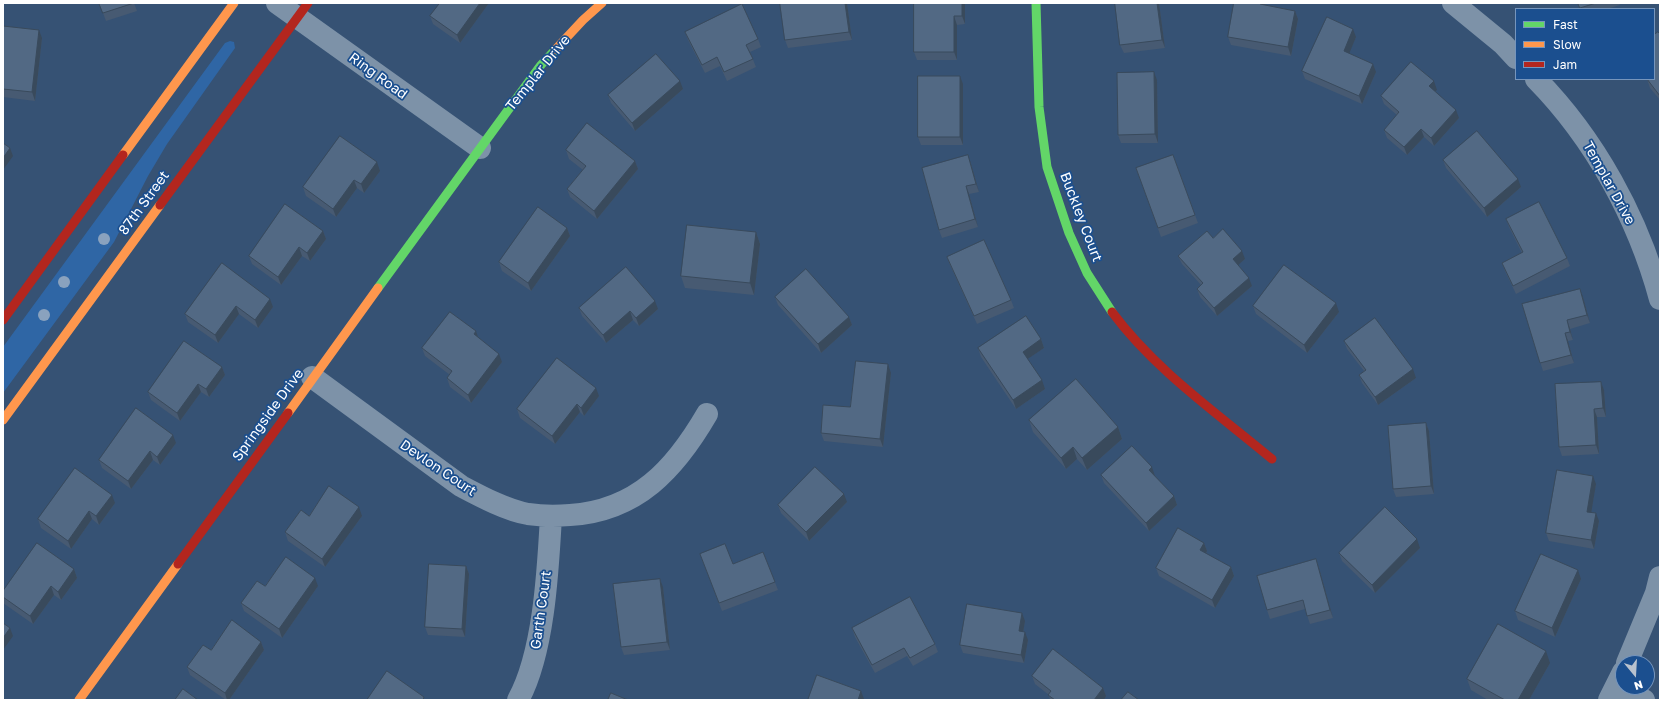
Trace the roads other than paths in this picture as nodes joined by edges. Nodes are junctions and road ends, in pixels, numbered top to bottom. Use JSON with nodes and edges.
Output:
{"nodes":[{"id":1,"x":234,"y":3,"type":"edge"},
{"id":2,"x":277,"y":3,"type":"edge"},
{"id":3,"x":602,"y":3,"type":"edge"},
{"id":4,"x":1036,"y":3,"type":"edge"},
{"id":5,"x":1453,"y":3,"type":"edge"},
{"id":6,"x":303,"y":10,"type":"edge"},
{"id":7,"x":1515,"y":57,"type":"edge"},
{"id":8,"x":1537,"y":80,"type":"edge"},
{"id":9,"x":480,"y":148,"type":"junction"},
{"id":10,"x":1660,"y":299,"type":"edge"},
{"id":11,"x":3,"y":320,"type":"edge"},
{"id":12,"x":312,"y":377,"type":"junction"},
{"id":13,"x":707,"y":414,"type":"dead end"},
{"id":14,"x":3,"y":420,"type":"edge"},
{"id":15,"x":1272,"y":459,"type":"dead end"},
{"id":16,"x":551,"y":516,"type":"junction"},
{"id":17,"x":1660,"y":577,"type":"edge"},
{"id":18,"x":1630,"y":655,"type":"edge"},
{"id":19,"x":1634,"y":695,"type":"edge"},
{"id":20,"x":79,"y":700,"type":"edge"},
{"id":21,"x":518,"y":700,"type":"edge"},
{"id":22,"x":1644,"y":700,"type":"edge"}],
"edges":[{"from":1,"to":11,"type":"street"},
{"from":2,"to":6,"type":"street","name":"Ring Road"},
{"from":3,"to":9,"type":"street","name":"Templar Drive"},
{"from":4,"to":15,"type":"street","name":"Buckley Court"},
{"from":5,"to":7,"type":"street"},
{"from":6,"to":9,"type":"street","name":"Ring Road"},
{"from":6,"to":14,"type":"street","name":"87th Street"},
{"from":8,"to":10,"type":"street","name":"Templar Drive"},
{"from":9,"to":12,"type":"street","name":"Springside Drive"},
{"from":12,"to":16,"type":"street","name":"Devlon Court"},
{"from":12,"to":20,"type":"street","name":"Springside Drive"},
{"from":13,"to":16,"type":"street","name":"Devlon Court"},
{"from":16,"to":21,"type":"street","name":"Garth Court"},
{"from":17,"to":18,"type":"street"},
{"from":19,"to":22,"type":"street"}]}
